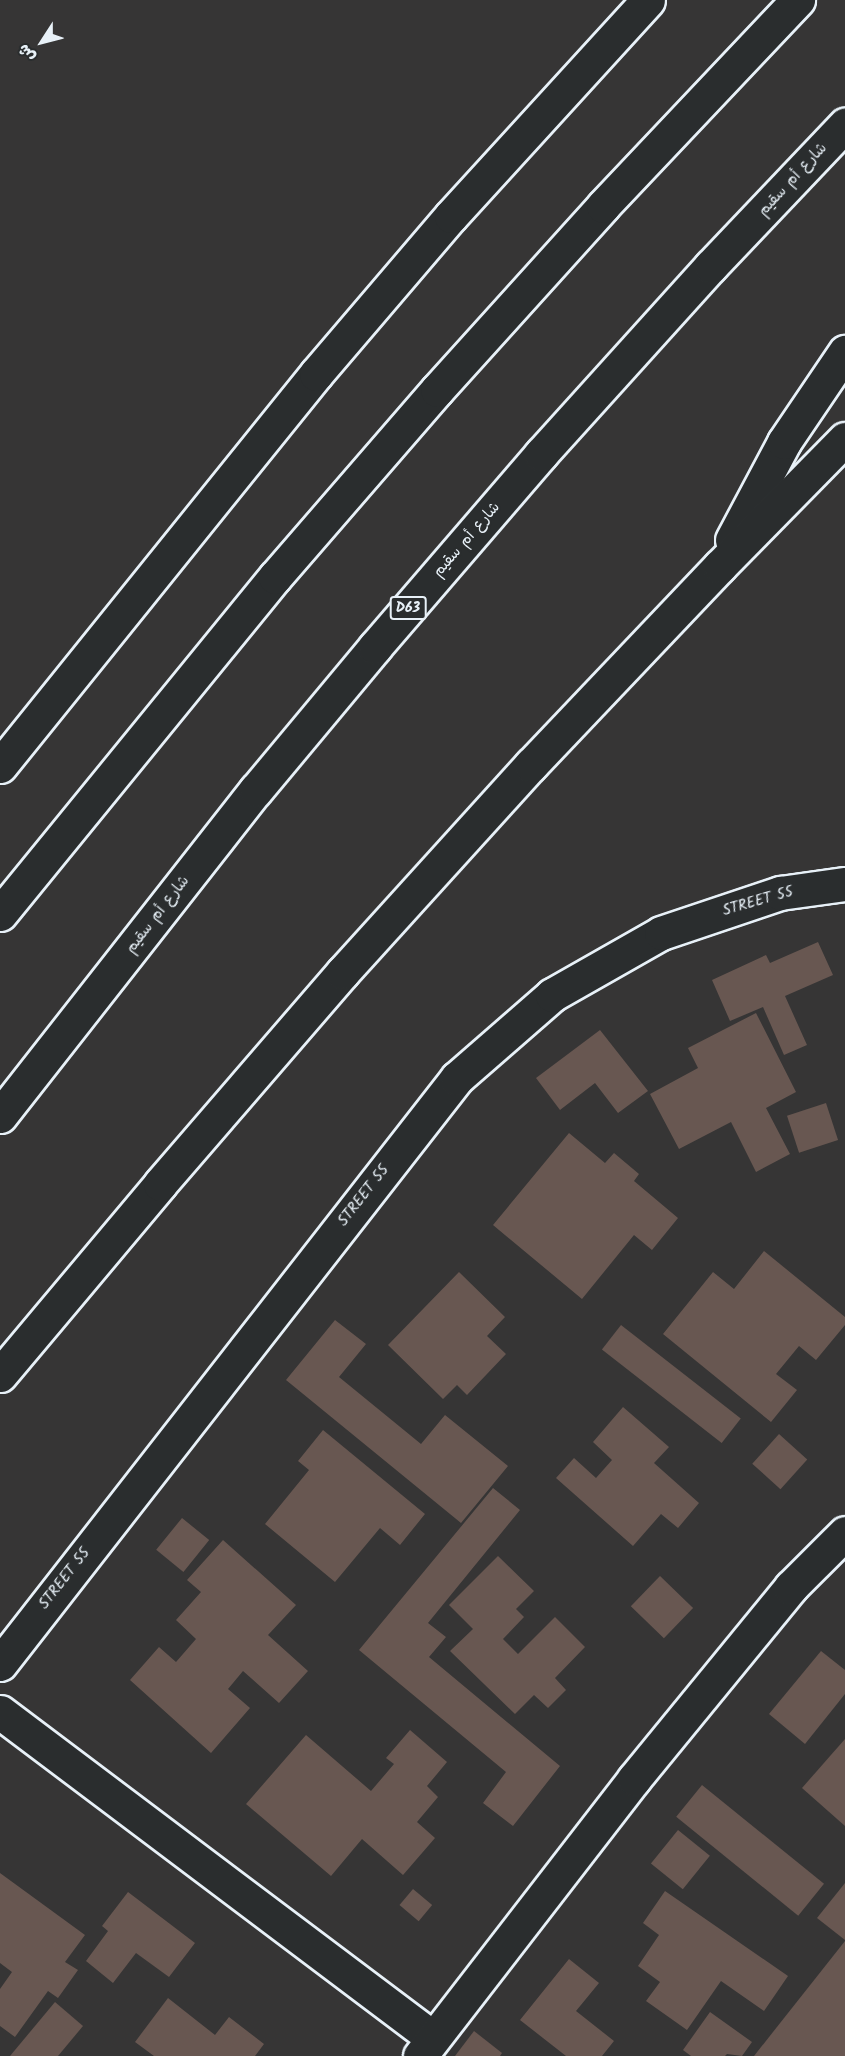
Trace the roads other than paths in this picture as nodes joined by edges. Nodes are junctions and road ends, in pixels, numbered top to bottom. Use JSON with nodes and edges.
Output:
{"nodes":[{"id":1,"x":621,"y":0,"type":"edge"},
{"id":2,"x":648,"y":0,"type":"edge"},
{"id":3,"x":798,"y":0,"type":"edge"},
{"id":4,"x":590,"y":62,"type":"junction"},
{"id":5,"x":845,"y":125,"type":"edge"},
{"id":6,"x":845,"y":352,"type":"edge"},
{"id":7,"x":842,"y":444,"type":"edge"},
{"id":8,"x":720,"y":566,"type":"junction"},
{"id":9,"x":0,"y":766,"type":"edge"},
{"id":10,"x":845,"y":884,"type":"edge"},
{"id":11,"x":0,"y":914,"type":"edge"},
{"id":12,"x":0,"y":1116,"type":"edge"},
{"id":13,"x":0,"y":1376,"type":"edge"},
{"id":14,"x":845,"y":1533,"type":"edge"},
{"id":15,"x":0,"y":1664,"type":"edge"},
{"id":16,"x":0,"y":1712,"type":"edge"},
{"id":17,"x":427,"y":2047,"type":"edge"}],
"edges":[{"from":1,"to":4,"type":"main road"},
{"from":2,"to":4,"type":"main road"},
{"from":3,"to":11,"type":"main road"},
{"from":4,"to":9,"type":"main road"},
{"from":5,"to":12,"type":"main road","name":"شارع أم سقيم","number":"D63"},
{"from":6,"to":8,"type":"main road"},
{"from":7,"to":8,"type":"main road"},
{"from":8,"to":13,"type":"main road"},
{"from":10,"to":15,"type":"main road","name":"STREET 55"},
{"from":14,"to":17,"type":"main road"},
{"from":16,"to":17,"type":"main road"}]}
